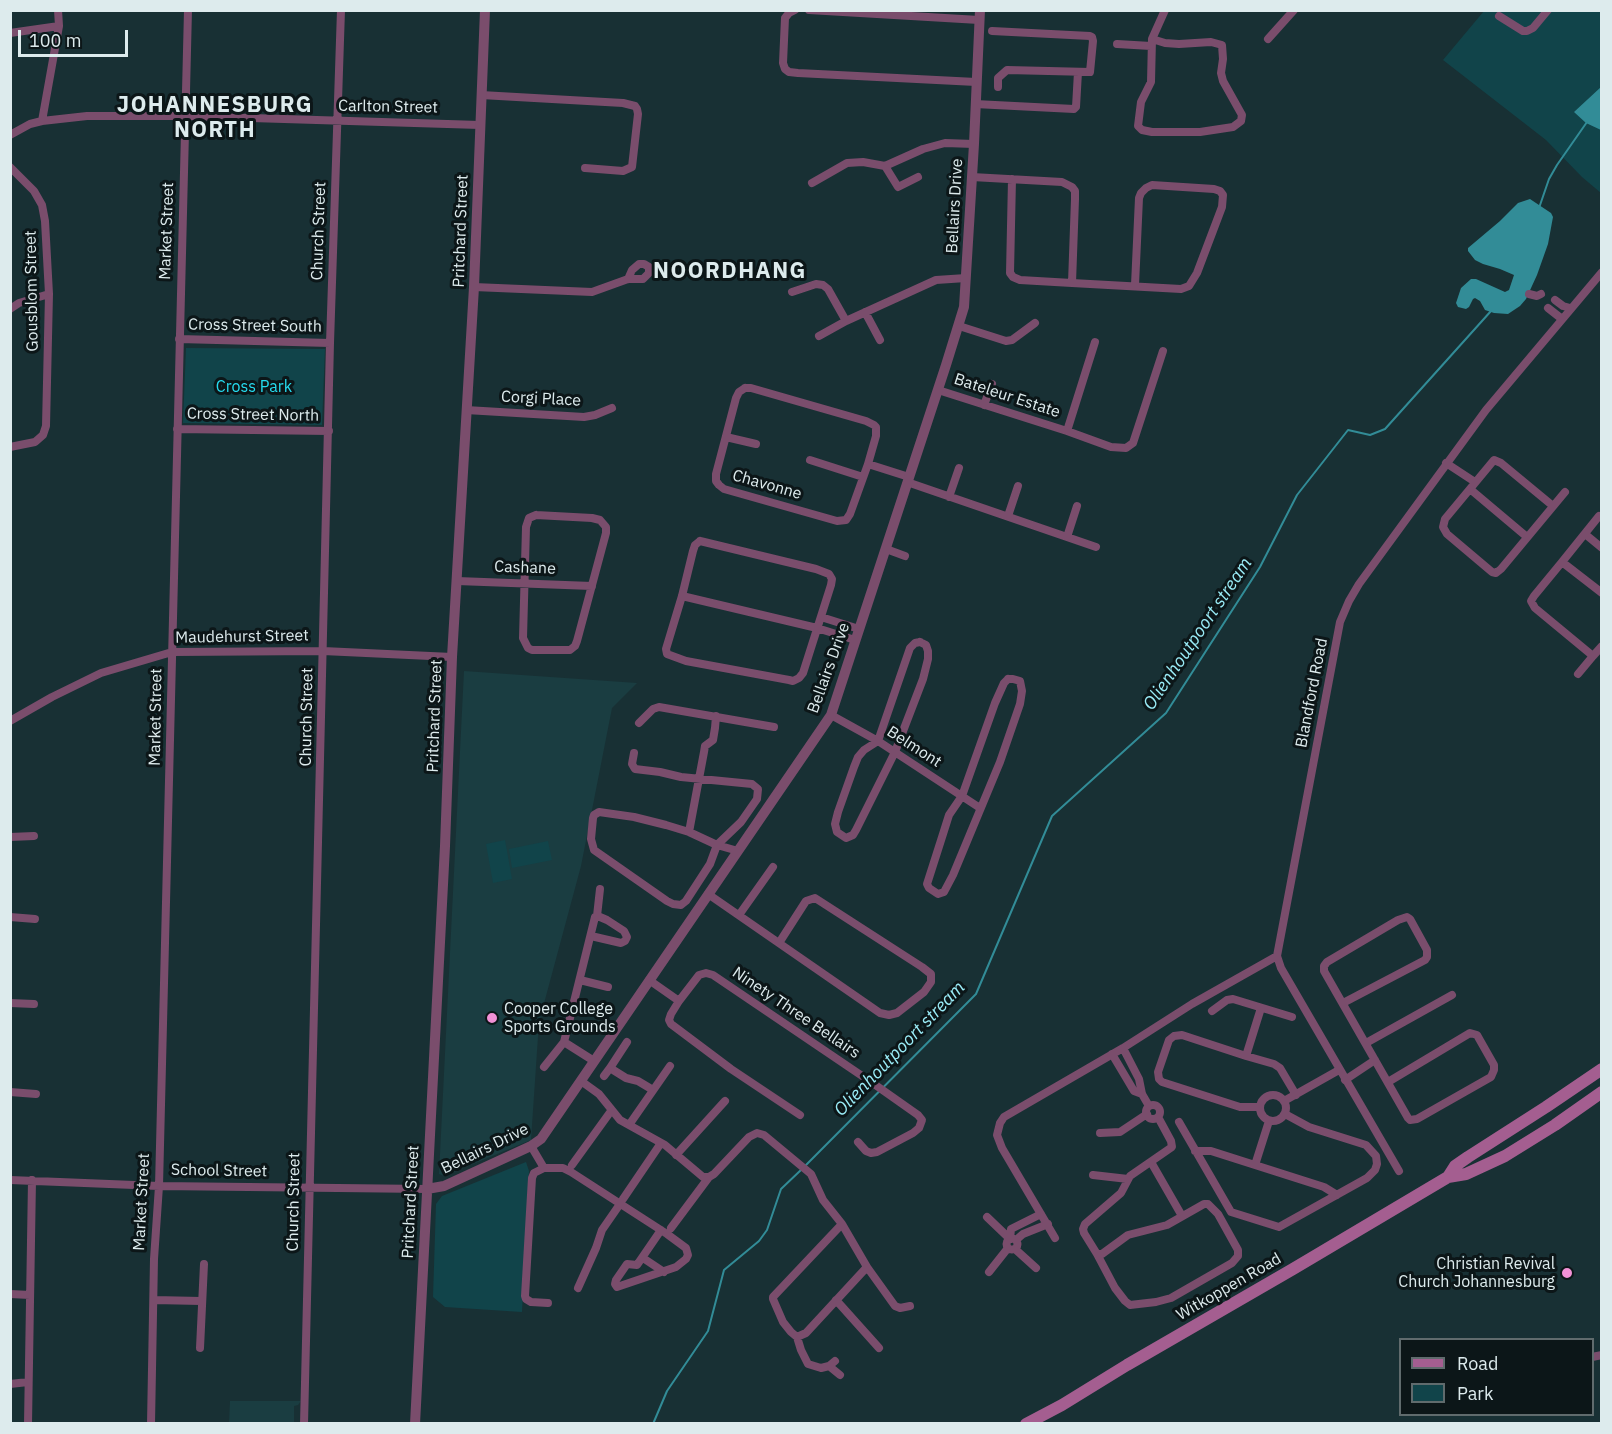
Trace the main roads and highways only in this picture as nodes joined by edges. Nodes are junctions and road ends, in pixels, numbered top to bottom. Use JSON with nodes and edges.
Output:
{"nodes":[{"id":1,"x":1602,"y":1068,"type":"edge"},
{"id":2,"x":1602,"y":1092,"type":"edge"},
{"id":3,"x":1587,"y":1102,"type":"junction"},
{"id":4,"x":1602,"y":1103,"type":"edge"},
{"id":5,"x":1448,"y":1177,"type":"junction"},
{"id":6,"x":1026,"y":1424,"type":"edge"}],
"edges":[{"from":1,"to":5,"type":"main road","name":"Witkoppen Road"},
{"from":2,"to":3,"type":"main road","name":"Witkoppen Road"},
{"from":3,"to":4,"type":"main road"},
{"from":3,"to":5,"type":"main road","name":"Witkoppen Road"},
{"from":5,"to":6,"type":"main road","name":"Witkoppen Road"}]}
